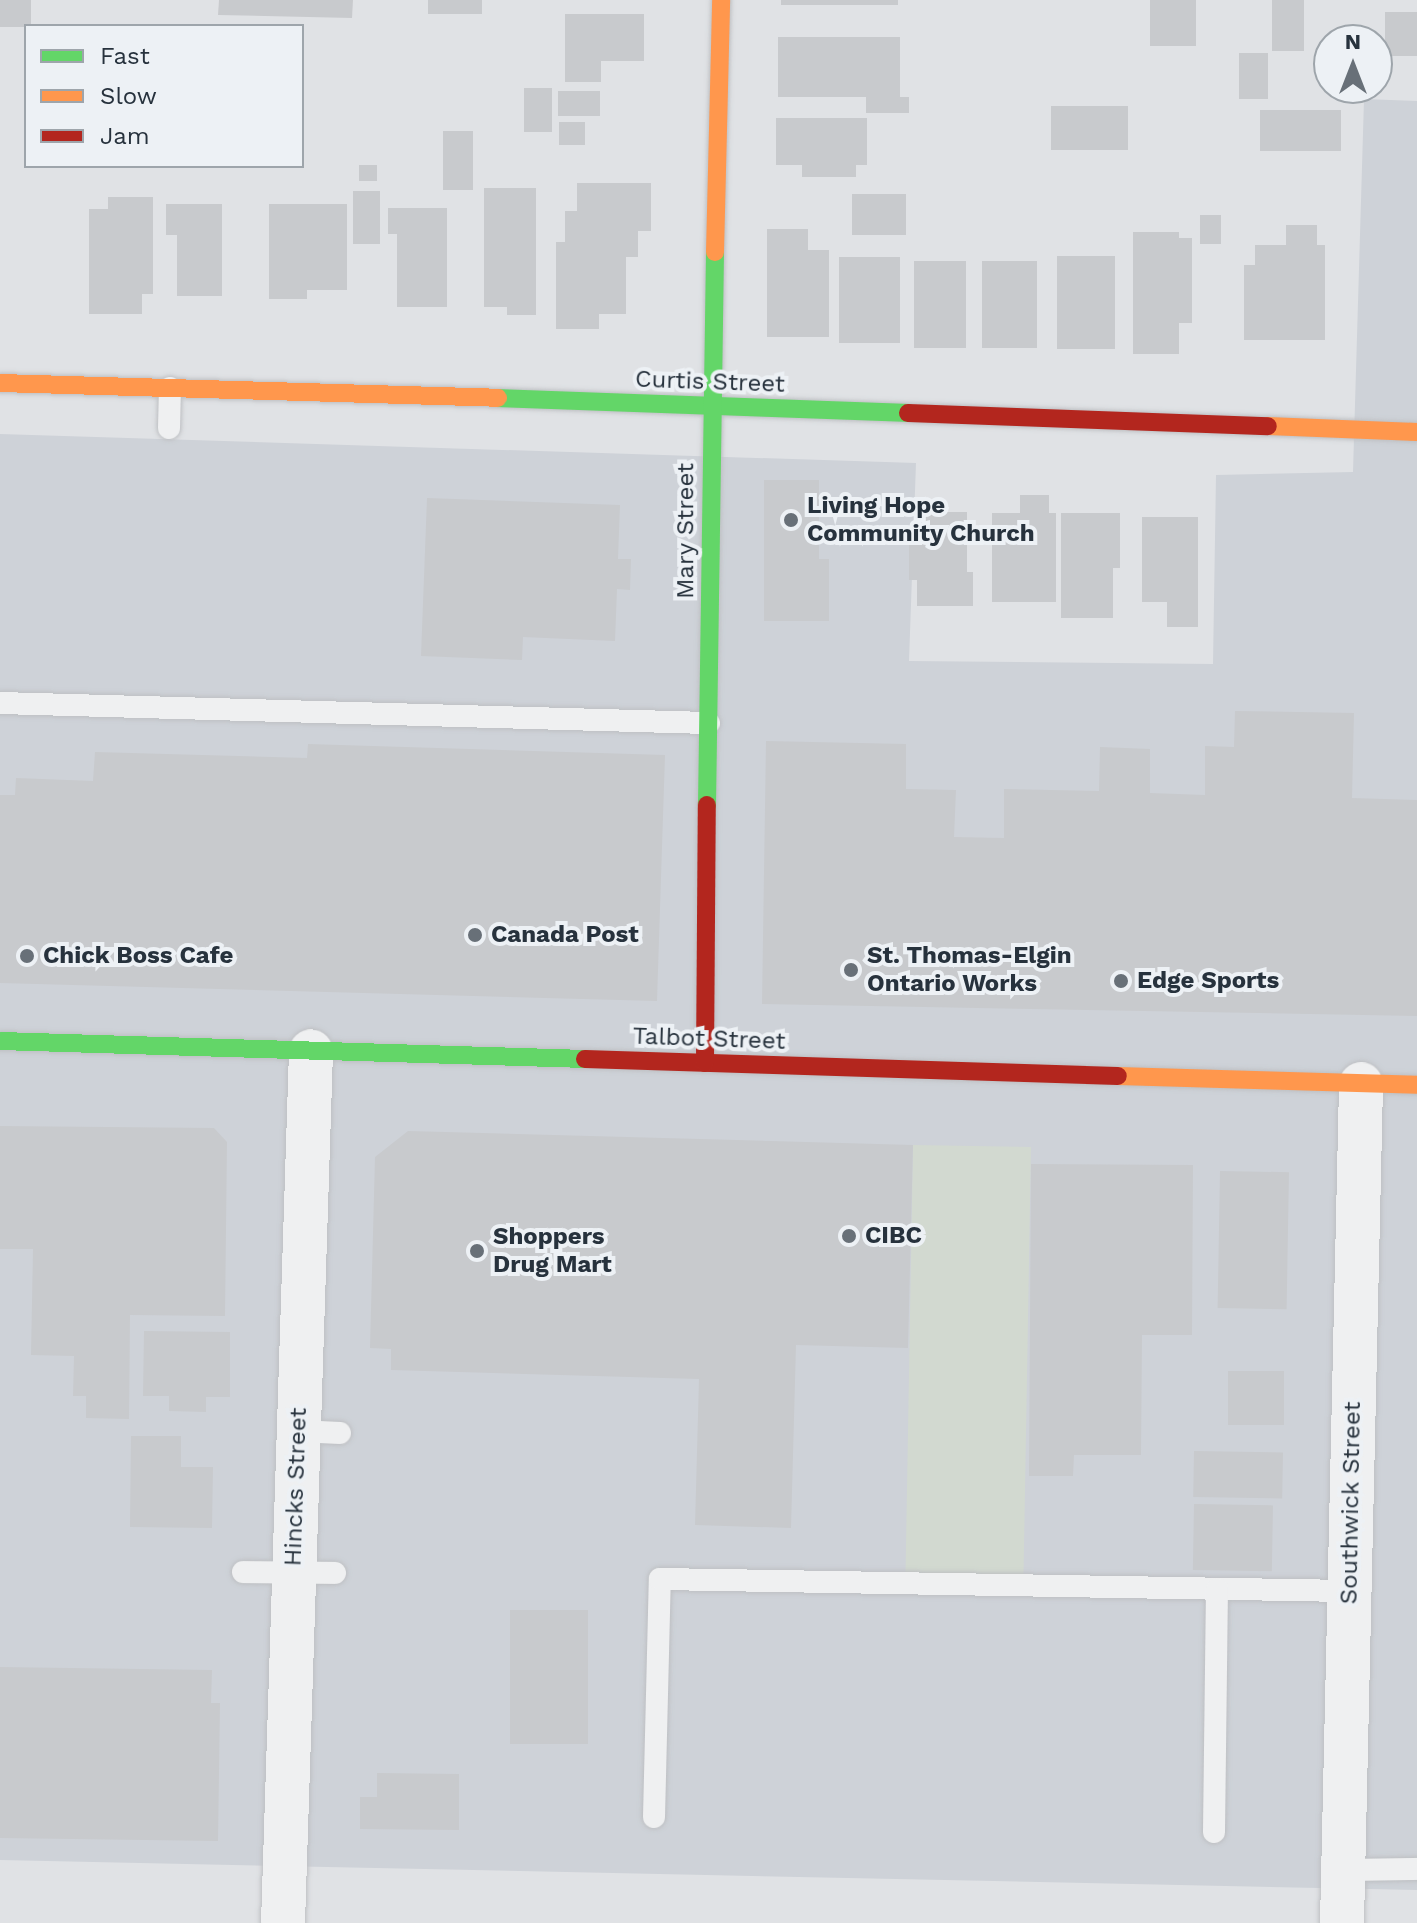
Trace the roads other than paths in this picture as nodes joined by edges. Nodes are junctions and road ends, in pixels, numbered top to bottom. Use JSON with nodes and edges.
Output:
{"nodes":[{"id":1,"x":721,"y":0,"type":"edge"},
{"id":2,"x":0,"y":383,"type":"edge"},
{"id":3,"x":170,"y":388,"type":"junction"},
{"id":4,"x":711,"y":406,"type":"junction"},
{"id":5,"x":169,"y":428,"type":"dead end"},
{"id":6,"x":1417,"y":432,"type":"edge"},
{"id":7,"x":0,"y":703,"type":"edge"},
{"id":8,"x":709,"y":723,"type":"junction"},
{"id":9,"x":0,"y":1041,"type":"edge"},
{"id":10,"x":311,"y":1051,"type":"junction"},
{"id":11,"x":705,"y":1063,"type":"junction"},
{"id":12,"x":1361,"y":1084,"type":"junction"},
{"id":13,"x":1417,"y":1085,"type":"edge"},
{"id":14,"x":243,"y":1572,"type":"dead end"},
{"id":15,"x":314,"y":1573,"type":"junction"},
{"id":16,"x":1217,"y":1589,"type":"junction"},
{"id":17,"x":1349,"y":1591,"type":"junction"},
{"id":18,"x":654,"y":1817,"type":"dead end"},
{"id":19,"x":1214,"y":1832,"type":"dead end"},
{"id":20,"x":1417,"y":1869,"type":"edge"},
{"id":21,"x":1343,"y":1870,"type":"junction"},
{"id":22,"x":283,"y":1923,"type":"edge"},
{"id":23,"x":1342,"y":1923,"type":"edge"}],
"edges":[{"from":1,"to":4,"type":"street","name":"Mary Street"},
{"from":2,"to":3,"type":"street","name":"Curtis Street"},
{"from":3,"to":4,"type":"street","name":"Curtis Street"},
{"from":3,"to":5,"type":"lane"},
{"from":4,"to":6,"type":"street","name":"Curtis Street"},
{"from":4,"to":8,"type":"street","name":"Mary Street"},
{"from":7,"to":8,"type":"lane"},
{"from":8,"to":11,"type":"street","name":"Mary Street"},
{"from":9,"to":10,"type":"street","name":"Talbot Street"},
{"from":10,"to":11,"type":"street","name":"Talbot Street"},
{"from":10,"to":15,"type":"street","name":"Hincks Street"},
{"from":11,"to":12,"type":"street","name":"Talbot Street"},
{"from":12,"to":13,"type":"street","name":"Talbot Street"},
{"from":12,"to":17,"type":"street","name":"Southwick Street"},
{"from":14,"to":15,"type":"lane"},
{"from":15,"to":22,"type":"street","name":"Hincks Street"},
{"from":16,"to":17,"type":"lane"},
{"from":16,"to":18,"type":"lane"},
{"from":16,"to":19,"type":"lane"},
{"from":17,"to":21,"type":"street","name":"Southwick Street"},
{"from":20,"to":21,"type":"lane"},
{"from":21,"to":23,"type":"street","name":"Southwick Street"}]}
